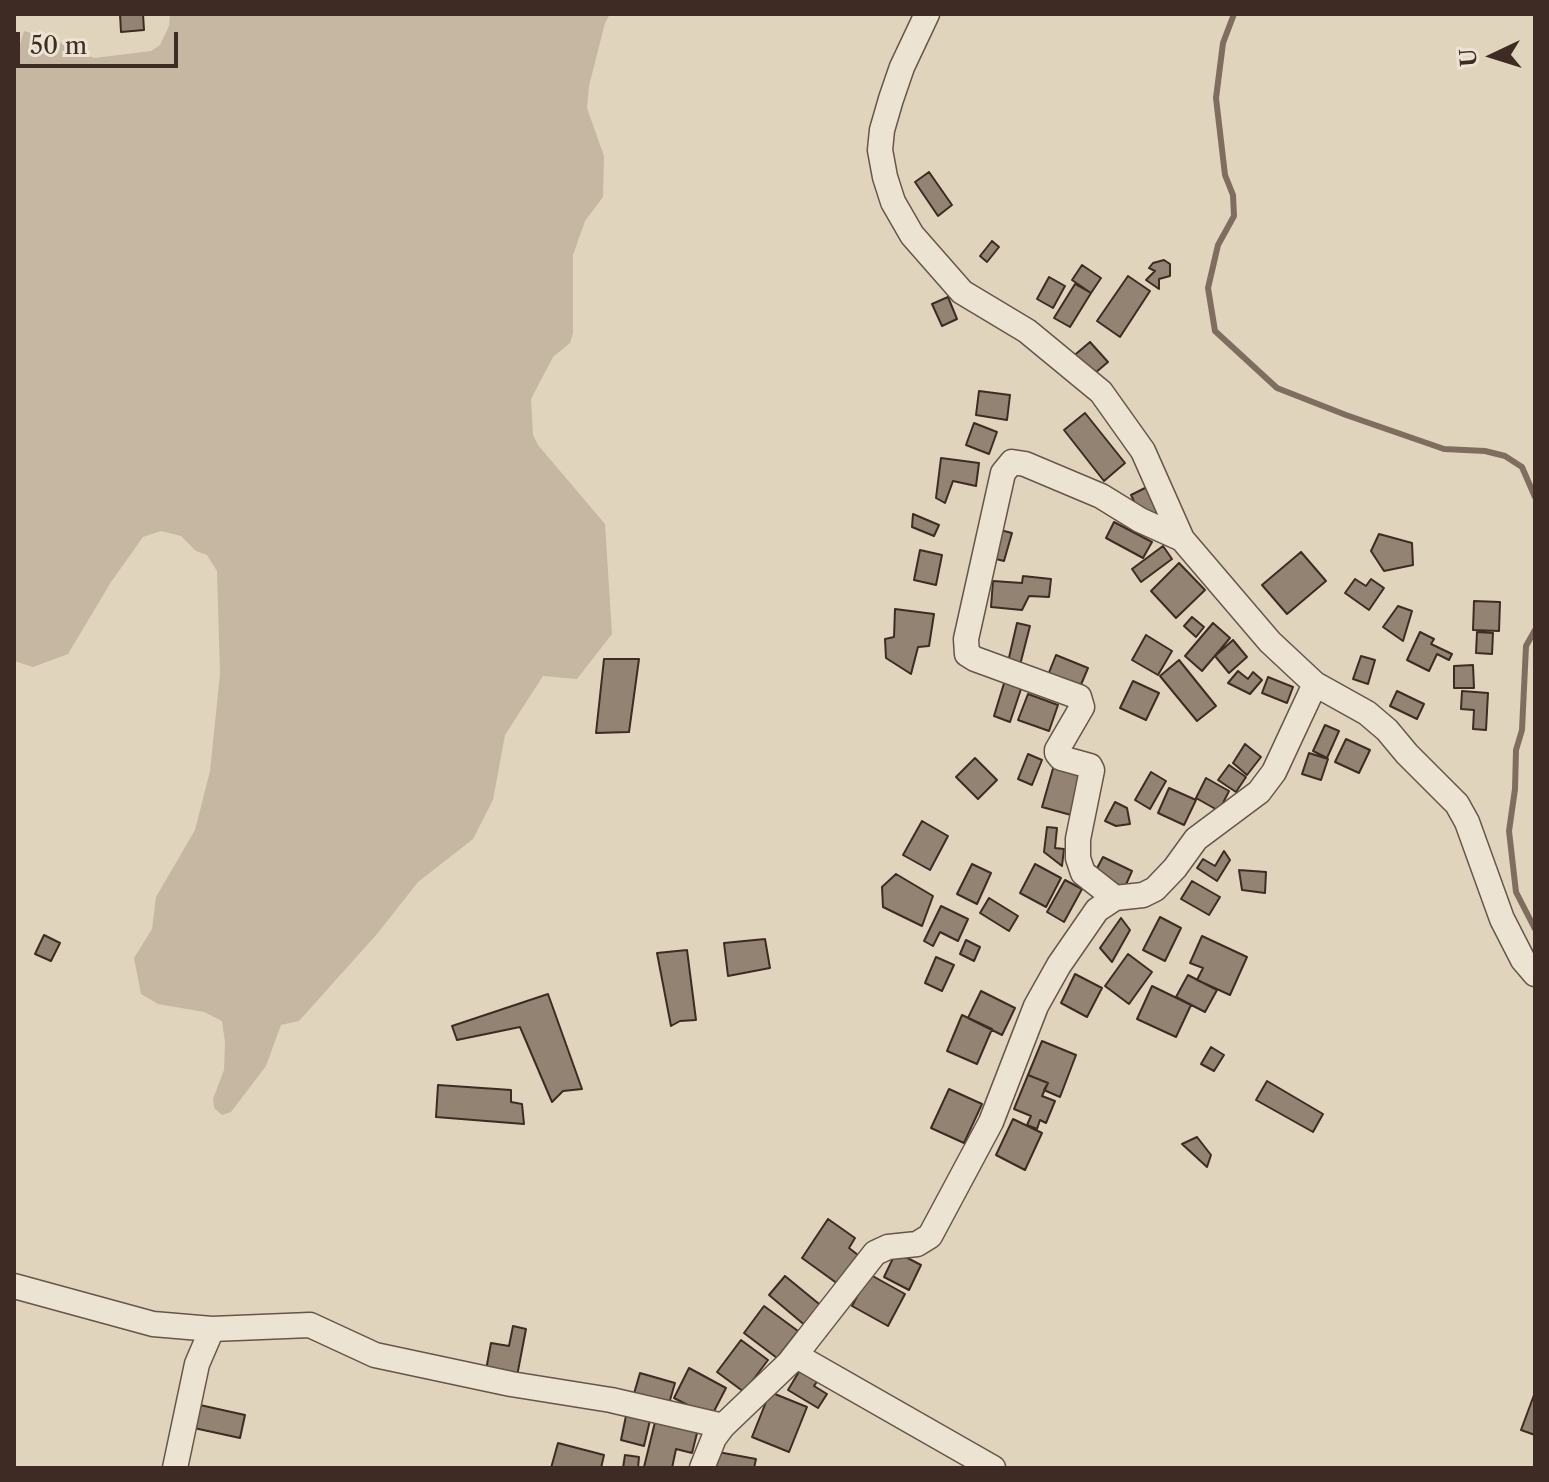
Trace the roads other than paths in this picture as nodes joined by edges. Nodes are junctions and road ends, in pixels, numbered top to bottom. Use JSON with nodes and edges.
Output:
{"nodes":[{"id":1,"x":927,"y":14,"type":"edge"},
{"id":2,"x":1182,"y":539,"type":"junction"},
{"id":3,"x":1315,"y":684,"type":"junction"},
{"id":4,"x":1115,"y":898,"type":"junction"},
{"id":5,"x":1535,"y":974,"type":"edge"},
{"id":6,"x":14,"y":1286,"type":"edge"},
{"id":7,"x":212,"y":1329,"type":"junction"},
{"id":8,"x":795,"y":1355,"type":"junction"},
{"id":9,"x":723,"y":1426,"type":"junction"},
{"id":10,"x":175,"y":1468,"type":"edge"},
{"id":11,"x":702,"y":1468,"type":"edge"},
{"id":12,"x":993,"y":1468,"type":"edge"}],
"edges":[{"from":1,"to":2,"type":"street"},
{"from":2,"to":3,"type":"street"},
{"from":2,"to":4,"type":"street"},
{"from":3,"to":4,"type":"street"},
{"from":3,"to":5,"type":"street"},
{"from":4,"to":8,"type":"street"},
{"from":6,"to":7,"type":"street"},
{"from":7,"to":9,"type":"street"},
{"from":7,"to":10,"type":"street"},
{"from":8,"to":9,"type":"street"},
{"from":8,"to":12,"type":"street"},
{"from":9,"to":11,"type":"street"}]}
